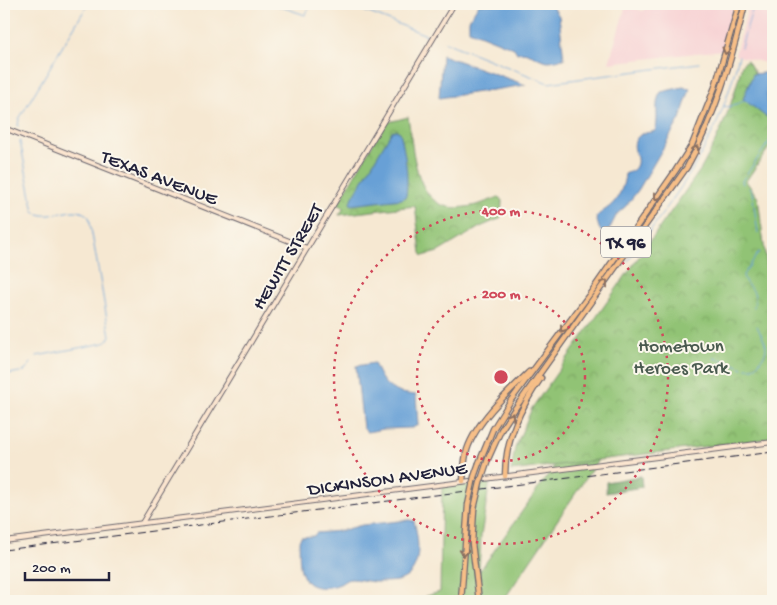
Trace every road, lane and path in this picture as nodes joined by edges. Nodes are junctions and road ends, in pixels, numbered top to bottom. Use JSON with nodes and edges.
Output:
{"nodes":[{"id":1,"x":454,"y":4,"type":"edge"},
{"id":2,"x":738,"y":4,"type":"edge"},
{"id":3,"x":747,"y":4,"type":"edge"},
{"id":4,"x":4,"y":128,"type":"edge"},
{"id":5,"x":307,"y":248,"type":"junction"},
{"id":6,"x":615,"y":257,"type":"junction"},
{"id":7,"x":620,"y":261,"type":"junction"},
{"id":8,"x":611,"y":263,"type":"junction"},
{"id":9,"x":616,"y":267,"type":"junction"},
{"id":10,"x":573,"y":328,"type":"junction"},
{"id":11,"x":537,"y":364,"type":"junction"},
{"id":12,"x":773,"y":442,"type":"edge"},
{"id":13,"x":505,"y":476,"type":"junction"},
{"id":14,"x":463,"y":481,"type":"junction"},
{"id":15,"x":142,"y":523,"type":"junction"},
{"id":16,"x":4,"y":541,"type":"edge"},
{"id":17,"x":462,"y":601,"type":"edge"},
{"id":18,"x":478,"y":601,"type":"edge"}],
"edges":[{"from":1,"to":5,"type":"street","name":"HEWITT STREET"},
{"from":2,"to":6,"type":"main road","number":"TX 96","one_way":true},
{"from":7,"to":3,"type":"main road","number":"TX 96","one_way":true},
{"from":4,"to":5,"type":"street","name":"TEXAS AVENUE"},
{"from":5,"to":15,"type":"street","name":"HEWITT STREET"},
{"from":6,"to":7,"type":"main road"},
{"from":6,"to":8,"type":"main road","number":"TX 96"},
{"from":7,"to":9,"type":"main road","number":"TX 96"},
{"from":8,"to":9,"type":"main road"},
{"from":8,"to":11,"type":"main road","number":"TX 96","one_way":true},
{"from":10,"to":9,"type":"main road","number":"TX 96","one_way":true},
{"from":10,"to":13,"type":"main road"},
{"from":18,"to":10,"type":"main road","number":"TX 96","one_way":true,"bridge":true},
{"from":11,"to":14,"type":"main road"},
{"from":11,"to":17,"type":"main road","number":"TX 96","one_way":true,"bridge":true},
{"from":12,"to":13,"type":"street","name":"DICKINSON AVENUE"},
{"from":13,"to":14,"type":"street","name":"DICKINSON AVENUE"},
{"from":14,"to":15,"type":"street","name":"DICKINSON AVENUE"},
{"from":15,"to":16,"type":"street","name":"DICKINSON AVENUE"}]}
